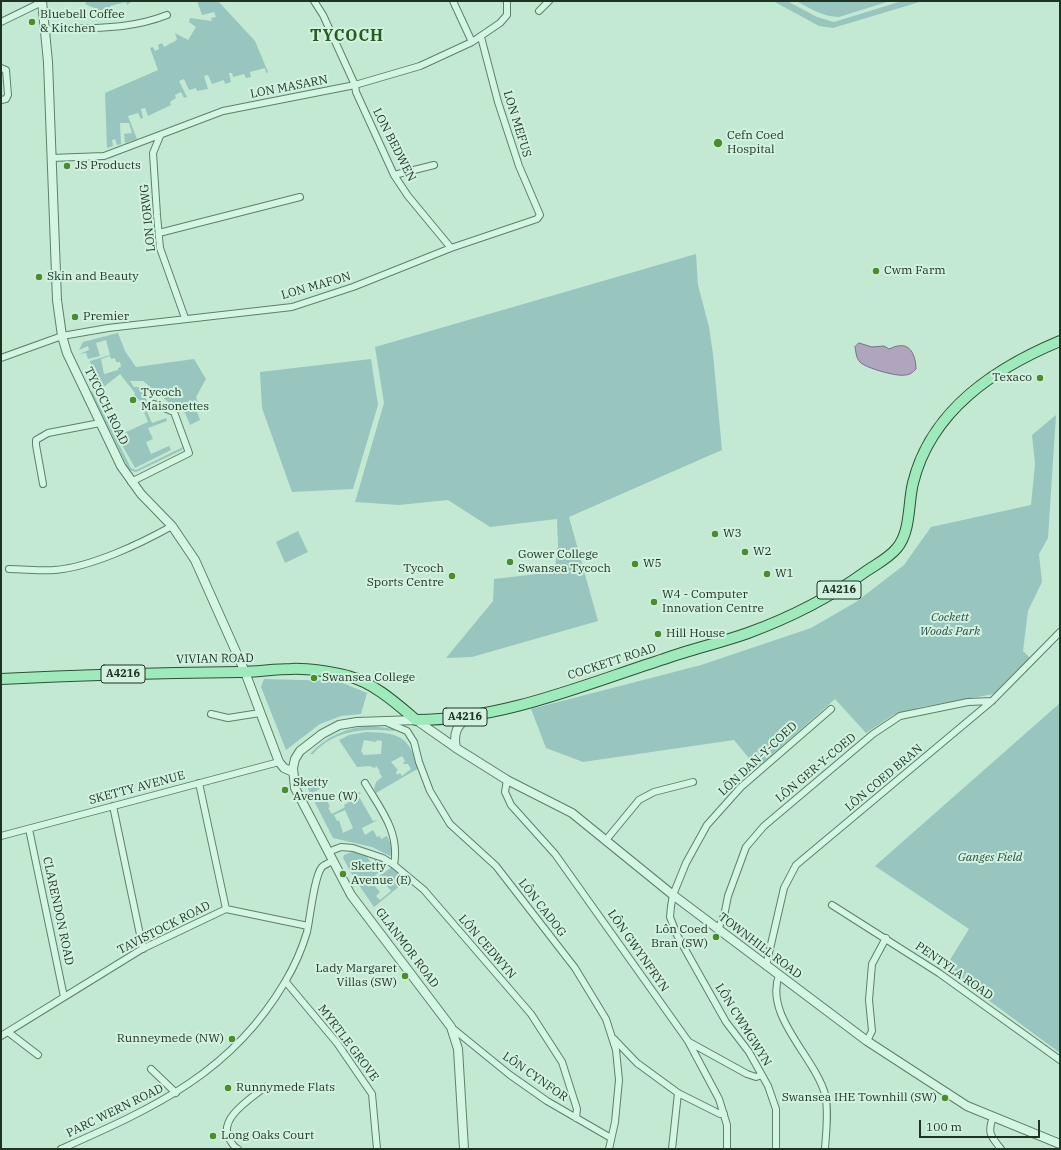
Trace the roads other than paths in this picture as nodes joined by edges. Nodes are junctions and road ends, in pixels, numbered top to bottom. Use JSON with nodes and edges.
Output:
{"nodes":[{"id":1,"x":42,"y":1,"type":"edge"},
{"id":2,"x":314,"y":1,"type":"edge"},
{"id":3,"x":453,"y":1,"type":"edge"},
{"id":4,"x":507,"y":1,"type":"edge"},
{"id":5,"x":549,"y":1,"type":"edge"},
{"id":6,"x":539,"y":10,"type":"dead end"},
{"id":7,"x":168,"y":15,"type":"dead end"},
{"id":8,"x":1,"y":22,"type":"edge"},
{"id":9,"x":46,"y":30,"type":"junction"},
{"id":10,"x":481,"y":37,"type":"junction"},
{"id":11,"x":472,"y":42,"type":"junction"},
{"id":12,"x":1,"y":68,"type":"edge"},
{"id":13,"x":354,"y":85,"type":"junction"},
{"id":14,"x":1,"y":100,"type":"edge"},
{"id":15,"x":160,"y":136,"type":"junction"},
{"id":16,"x":51,"y":158,"type":"junction"},
{"id":17,"x":434,"y":165,"type":"dead end"},
{"id":18,"x":394,"y":175,"type":"junction"},
{"id":19,"x":300,"y":197,"type":"dead end"},
{"id":20,"x":540,"y":215,"type":"joint"},
{"id":21,"x":159,"y":233,"type":"junction"},
{"id":22,"x":451,"y":248,"type":"junction"},
{"id":23,"x":185,"y":318,"type":"junction"},
{"id":24,"x":62,"y":336,"type":"junction"},
{"id":25,"x":1060,"y":341,"type":"edge"},
{"id":26,"x":1,"y":358,"type":"edge"},
{"id":27,"x":154,"y":404,"type":"dead end"},
{"id":28,"x":100,"y":423,"type":"junction"},
{"id":29,"x":132,"y":482,"type":"junction"},
{"id":30,"x":43,"y":484,"type":"dead end"},
{"id":31,"x":172,"y":526,"type":"junction"},
{"id":32,"x":9,"y":569,"type":"dead end"},
{"id":33,"x":1060,"y":632,"type":"edge"},
{"id":34,"x":245,"y":672,"type":"junction"},
{"id":35,"x":1,"y":679,"type":"edge"},
{"id":36,"x":389,"y":697,"type":"junction"},
{"id":37,"x":992,"y":701,"type":"junction"},
{"id":38,"x":831,"y":709,"type":"dead end"},
{"id":39,"x":260,"y":713,"type":"junction"},
{"id":40,"x":211,"y":714,"type":"dead end"},
{"id":41,"x":469,"y":716,"type":"junction"},
{"id":42,"x":377,"y":720,"type":"junction"},
{"id":43,"x":416,"y":720,"type":"junction"},
{"id":44,"x":435,"y":720,"type":"junction"},
{"id":45,"x":456,"y":748,"type":"junction"},
{"id":46,"x":279,"y":762,"type":"junction"},
{"id":47,"x":293,"y":772,"type":"junction"},
{"id":48,"x":507,"y":780,"type":"junction"},
{"id":49,"x":199,"y":782,"type":"junction"},
{"id":50,"x":693,"y":782,"type":"dead end"},
{"id":51,"x":365,"y":783,"type":"dead end"},
{"id":52,"x":114,"y":806,"type":"junction"},
{"id":53,"x":29,"y":829,"type":"junction"},
{"id":54,"x":1,"y":836,"type":"edge"},
{"id":55,"x":606,"y":840,"type":"junction"},
{"id":56,"x":328,"y":852,"type":"junction"},
{"id":57,"x":332,"y":861,"type":"junction"},
{"id":58,"x":394,"y":865,"type":"junction"},
{"id":59,"x":673,"y":895,"type":"junction"},
{"id":60,"x":832,"y":905,"type":"dead end"},
{"id":61,"x":226,"y":910,"type":"junction"},
{"id":62,"x":308,"y":926,"type":"junction"},
{"id":63,"x":718,"y":929,"type":"junction"},
{"id":64,"x":886,"y":938,"type":"junction"},
{"id":65,"x":143,"y":949,"type":"junction"},
{"id":66,"x":766,"y":966,"type":"junction"},
{"id":67,"x":779,"y":975,"type":"junction"},
{"id":68,"x":286,"y":982,"type":"junction"},
{"id":69,"x":64,"y":997,"type":"junction"},
{"id":70,"x":451,"y":1027,"type":"junction"},
{"id":71,"x":8,"y":1032,"type":"junction"},
{"id":72,"x":1,"y":1036,"type":"edge"},
{"id":73,"x":612,"y":1038,"type":"junction"},
{"id":74,"x":867,"y":1040,"type":"junction"},
{"id":75,"x":688,"y":1041,"type":"junction"},
{"id":76,"x":38,"y":1055,"type":"dead end"},
{"id":77,"x":1060,"y":1060,"type":"edge"},
{"id":78,"x":151,"y":1068,"type":"dead end"},
{"id":79,"x":762,"y":1075,"type":"junction"},
{"id":80,"x":265,"y":1087,"type":"dead end"},
{"id":81,"x":176,"y":1093,"type":"junction"},
{"id":82,"x":678,"y":1093,"type":"junction"},
{"id":83,"x":724,"y":1114,"type":"junction"},
{"id":84,"x":993,"y":1117,"type":"junction"},
{"id":85,"x":576,"y":1118,"type":"junction"},
{"id":86,"x":611,"y":1138,"type":"junction"},
{"id":87,"x":1060,"y":1144,"type":"edge"},
{"id":88,"x":235,"y":1148,"type":"edge"},
{"id":89,"x":61,"y":1149,"type":"edge"},
{"id":90,"x":377,"y":1149,"type":"edge"},
{"id":91,"x":464,"y":1149,"type":"edge"},
{"id":92,"x":609,"y":1149,"type":"edge"},
{"id":93,"x":672,"y":1149,"type":"edge"},
{"id":94,"x":727,"y":1149,"type":"edge"},
{"id":95,"x":776,"y":1149,"type":"edge"},
{"id":96,"x":826,"y":1149,"type":"edge"},
{"id":97,"x":1001,"y":1149,"type":"edge"}],
"edges":[{"from":1,"to":8,"type":"street"},
{"from":1,"to":9,"type":"street","name":"TYCOCH ROAD"},
{"from":2,"to":13,"type":"street","name":"LON BEDWEN"},
{"from":3,"to":11,"type":"street"},
{"from":4,"to":10,"type":"street","name":"LON MASARN"},
{"from":5,"to":6,"type":"street"},
{"from":7,"to":9,"type":"street"},
{"from":9,"to":16,"type":"street","name":"TYCOCH ROAD"},
{"from":10,"to":11,"type":"street","name":"LON MASARN"},
{"from":10,"to":20,"type":"street","name":"LON MEFUS"},
{"from":11,"to":13,"type":"street","name":"LON MASARN"},
{"from":12,"to":14,"type":"street"},
{"from":13,"to":15,"type":"street","name":"LON MASARN"},
{"from":13,"to":18,"type":"street","name":"LON BEDWEN"},
{"from":15,"to":16,"type":"street","name":"LON MASARN"},
{"from":15,"to":21,"type":"street","name":"LON IORWG"},
{"from":16,"to":24,"type":"street","name":"TYCOCH ROAD"},
{"from":17,"to":18,"type":"street"},
{"from":18,"to":22,"type":"street","name":"LON BEDWEN"},
{"from":19,"to":21,"type":"street"},
{"from":20,"to":22,"type":"street","name":"LON MAFON"},
{"from":21,"to":23,"type":"street","name":"LON IORWG"},
{"from":22,"to":23,"type":"street","name":"LON MAFON"},
{"from":23,"to":24,"type":"street","name":"LON MAFON"},
{"from":24,"to":26,"type":"street","name":"LON MAFON"},
{"from":24,"to":28,"type":"street","name":"TYCOCH ROAD"},
{"from":25,"to":41,"type":"main road","name":"COCKETT ROAD","number":"A4216"},
{"from":27,"to":29,"type":"street"},
{"from":28,"to":29,"type":"street","name":"TYCOCH ROAD"},
{"from":28,"to":30,"type":"street"},
{"from":29,"to":31,"type":"street","name":"TYCOCH ROAD"},
{"from":31,"to":32,"type":"street"},
{"from":31,"to":34,"type":"street","name":"TYCOCH ROAD"},
{"from":33,"to":37,"type":"street","name":"LÔN COED BRAN"},
{"from":34,"to":35,"type":"main road","name":"VIVIAN ROAD","number":"A4216"},
{"from":34,"to":36,"type":"main road","name":"VIVIAN ROAD","number":"A4216"},
{"from":34,"to":39,"type":"street","name":"TYCOCH ROAD"},
{"from":36,"to":43,"type":"main road","name":"VIVIAN ROAD","number":"A4216"},
{"from":36,"to":44,"type":"main road","number":"A4216"},
{"from":37,"to":63,"type":"street","name":"LÔN GER-Y-COED"},
{"from":37,"to":66,"type":"street","name":"LÔN COED BRAN"},
{"from":38,"to":59,"type":"street","name":"LÔN DAN-Y-COED"},
{"from":39,"to":40,"type":"street"},
{"from":39,"to":46,"type":"street","name":"TYCOCH ROAD"},
{"from":41,"to":44,"type":"main road","name":"COCKETT ROAD","number":"A4216"},
{"from":41,"to":45,"type":"street"},
{"from":42,"to":43,"type":"street"},
{"from":42,"to":47,"type":"street"},
{"from":42,"to":73,"type":"street","name":"LÔN CADOG"},
{"from":43,"to":44,"type":"main road","name":"COCKETT ROAD","number":"A4216"},
{"from":43,"to":45,"type":"street","name":"TOWNHILL ROAD"},
{"from":45,"to":48,"type":"street","name":"TOWNHILL ROAD"},
{"from":46,"to":47,"type":"street"},
{"from":46,"to":49,"type":"street","name":"SKETTY AVENUE"},
{"from":47,"to":56,"type":"street","name":"GLANMOR ROAD"},
{"from":48,"to":55,"type":"street","name":"TOWNHILL ROAD"},
{"from":48,"to":75,"type":"street","name":"LÔN GWYNFRYN"},
{"from":49,"to":52,"type":"street","name":"SKETTY AVENUE"},
{"from":49,"to":61,"type":"street"},
{"from":50,"to":55,"type":"street"},
{"from":51,"to":58,"type":"street"},
{"from":52,"to":53,"type":"street","name":"SKETTY AVENUE"},
{"from":52,"to":65,"type":"street"},
{"from":53,"to":54,"type":"street","name":"SKETTY AVENUE"},
{"from":53,"to":69,"type":"street","name":"CLARENDON ROAD"},
{"from":55,"to":59,"type":"street","name":"TOWNHILL ROAD"},
{"from":56,"to":57,"type":"street","name":"GLANMOR ROAD"},
{"from":56,"to":58,"type":"street","name":"LÔN CEDWYN"},
{"from":57,"to":62,"type":"street","name":"PARC WERN ROAD"},
{"from":57,"to":70,"type":"street","name":"GLANMOR ROAD"},
{"from":58,"to":85,"type":"street","name":"LÔN CEDWYN"},
{"from":59,"to":63,"type":"street","name":"TOWNHILL ROAD"},
{"from":59,"to":79,"type":"street","name":"LÔN CWMGWYN"},
{"from":60,"to":64,"type":"street","name":"PENTYLA ROAD"},
{"from":61,"to":62,"type":"street","name":"TAVISTOCK ROAD"},
{"from":61,"to":65,"type":"street","name":"TAVISTOCK ROAD"},
{"from":62,"to":68,"type":"street","name":"PARC WERN ROAD"},
{"from":63,"to":66,"type":"street","name":"TOWNHILL ROAD"},
{"from":64,"to":74,"type":"street"},
{"from":64,"to":77,"type":"street","name":"PENTYLA ROAD"},
{"from":65,"to":69,"type":"street","name":"TAVISTOCK ROAD"},
{"from":66,"to":67,"type":"street","name":"TOWNHILL ROAD"},
{"from":67,"to":74,"type":"street","name":"TOWNHILL ROAD"},
{"from":67,"to":96,"type":"street"},
{"from":68,"to":81,"type":"street","name":"PARC WERN ROAD"},
{"from":68,"to":90,"type":"street","name":"MYRTLE GROVE"},
{"from":69,"to":71,"type":"street","name":"TAVISTOCK ROAD"},
{"from":70,"to":85,"type":"street","name":"LÔN CYNFOR"},
{"from":70,"to":91,"type":"street","name":"GLANMOR ROAD"},
{"from":71,"to":72,"type":"street","name":"TAVISTOCK ROAD"},
{"from":71,"to":76,"type":"street"},
{"from":73,"to":82,"type":"street"},
{"from":73,"to":86,"type":"street","name":"LÔN CADOG"},
{"from":74,"to":84,"type":"street","name":"TOWNHILL ROAD"},
{"from":75,"to":79,"type":"street"},
{"from":75,"to":83,"type":"street","name":"LÔN GWYNFRYN"},
{"from":78,"to":81,"type":"street"},
{"from":79,"to":95,"type":"street","name":"LÔN CWMGWYN"},
{"from":80,"to":88,"type":"street"},
{"from":81,"to":89,"type":"street","name":"PARC WERN ROAD"},
{"from":82,"to":83,"type":"street"},
{"from":82,"to":93,"type":"street"},
{"from":83,"to":94,"type":"street","name":"LÔN GWYNFRYN"},
{"from":84,"to":87,"type":"street","name":"TOWNHILL ROAD"},
{"from":84,"to":97,"type":"street"},
{"from":85,"to":86,"type":"street","name":"LÔN CYNFOR"},
{"from":86,"to":92,"type":"street","name":"LÔN CADOG"}]}
